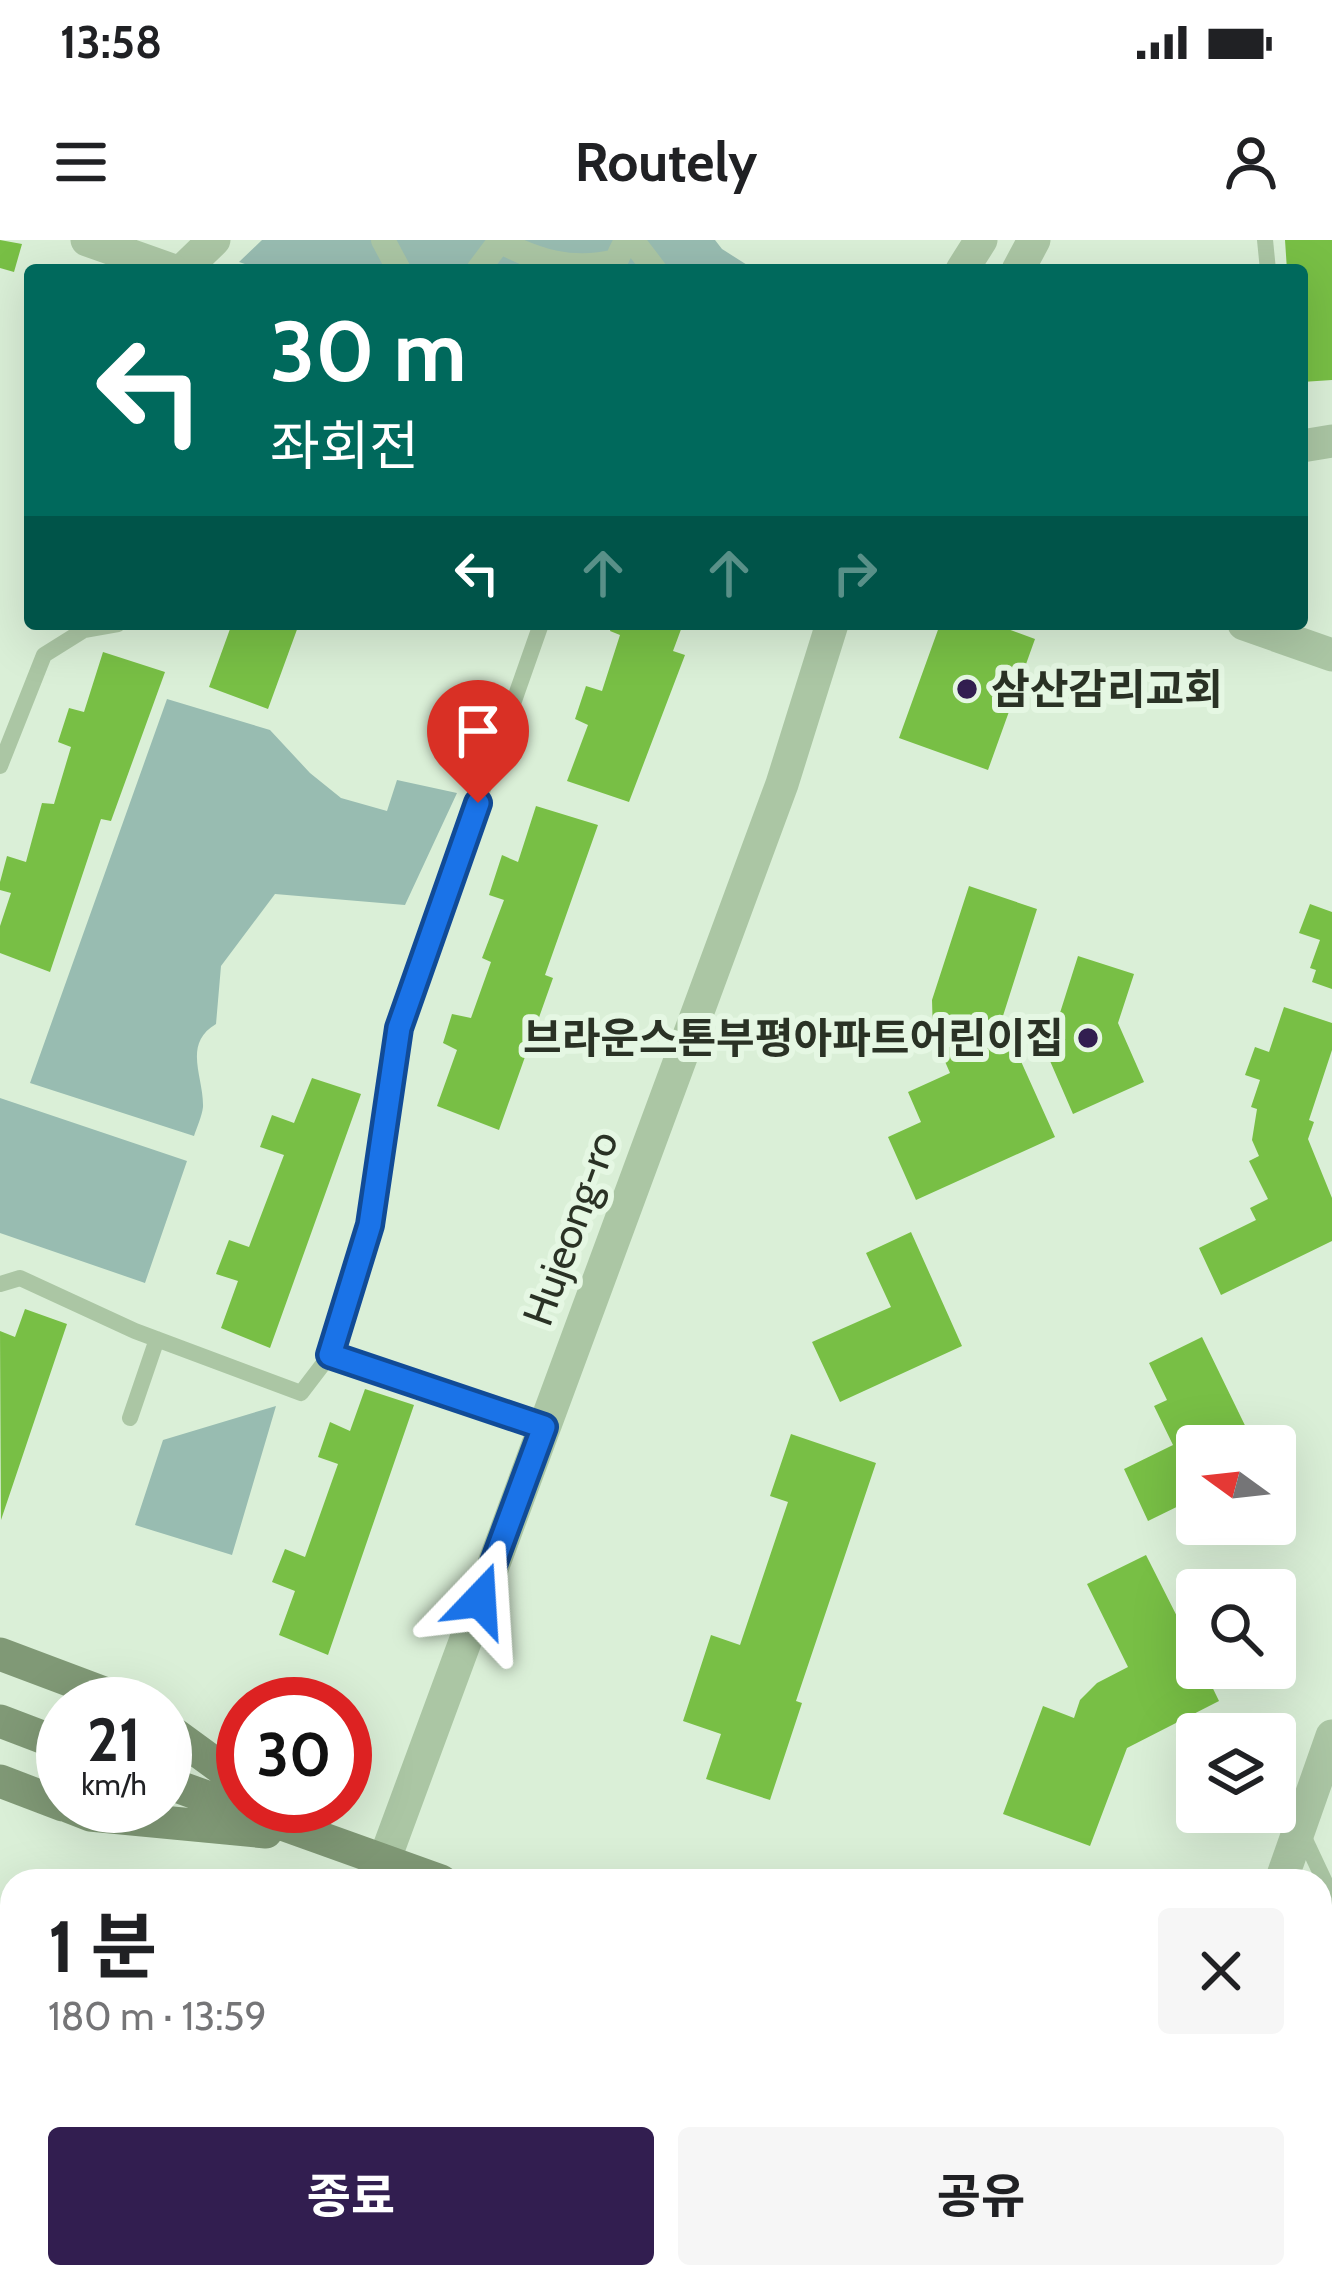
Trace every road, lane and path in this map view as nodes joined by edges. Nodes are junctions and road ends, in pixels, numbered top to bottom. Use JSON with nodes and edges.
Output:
{"nodes":[{"id":1,"x":87,"y":240,"type":"edge"},
{"id":2,"x":214,"y":240,"type":"edge"},
{"id":3,"x":629,"y":240,"type":"edge"},
{"id":4,"x":499,"y":241,"type":"edge"},
{"id":5,"x":155,"y":264,"type":"edge"},
{"id":6,"x":189,"y":264,"type":"edge"},
{"id":7,"x":549,"y":264,"type":"edge"},
{"id":8,"x":601,"y":264,"type":"edge"},
{"id":9,"x":650,"y":264,"type":"edge"},
{"id":10,"x":84,"y":630,"type":"edge"},
{"id":11,"x":540,"y":630,"type":"edge"},
{"id":12,"x":830,"y":630,"type":"edge"},
{"id":13,"x":1261,"y":630,"type":"edge"},
{"id":14,"x":1332,"y":655,"type":"edge"},
{"id":15,"x":0,"y":766,"type":"edge"},
{"id":16,"x":0,"y":1284,"type":"edge"},
{"id":17,"x":157,"y":1339,"type":"junction"},
{"id":18,"x":330,"y":1355,"type":"junction"},
{"id":19,"x":130,"y":1418,"type":"dead end"},
{"id":20,"x":544,"y":1427,"type":"junction"},
{"id":21,"x":0,"y":1654,"type":"edge"},
{"id":22,"x":61,"y":1677,"type":"edge"},
{"id":23,"x":0,"y":1721,"type":"edge"},
{"id":24,"x":36,"y":1735,"type":"edge"},
{"id":25,"x":1332,"y":1736,"type":"edge"},
{"id":26,"x":0,"y":1781,"type":"edge"},
{"id":27,"x":192,"y":1792,"type":"edge"},
{"id":28,"x":36,"y":1794,"type":"edge"},
{"id":29,"x":192,"y":1824,"type":"edge"},
{"id":30,"x":1300,"y":1828,"type":"junction"},
{"id":31,"x":312,"y":1833,"type":"edge"},
{"id":32,"x":316,"y":1836,"type":"junction"},
{"id":33,"x":384,"y":1861,"type":"junction"},
{"id":34,"x":407,"y":1869,"type":"edge"},
{"id":35,"x":1285,"y":1869,"type":"edge"},
{"id":36,"x":1319,"y":1869,"type":"edge"}],
"edges":[{"from":1,"to":5,"type":"street"},
{"from":2,"to":6,"type":"street"},
{"from":3,"to":8,"type":"street"},
{"from":3,"to":9,"type":"street"},
{"from":4,"to":7,"type":"street"},
{"from":10,"to":15,"type":"lane"},
{"from":11,"to":18,"type":"lane"},
{"from":12,"to":20,"type":"street","name":"Hujeong-ro"},
{"from":13,"to":14,"type":"street"},
{"from":16,"to":17,"type":"lane"},
{"from":17,"to":18,"type":"lane"},
{"from":17,"to":19,"type":"lane"},
{"from":18,"to":20,"type":"lane"},
{"from":20,"to":33,"type":"street","name":"Hujeong-ro"},
{"from":21,"to":22,"type":"main road"},
{"from":23,"to":24,"type":"main road"},
{"from":25,"to":30,"type":"street"},
{"from":26,"to":28,"type":"main road"},
{"from":27,"to":32,"type":"main road"},
{"from":29,"to":32,"type":"main road"},
{"from":30,"to":35,"type":"street"},
{"from":30,"to":36,"type":"lane"},
{"from":31,"to":32,"type":"main road"},
{"from":32,"to":33,"type":"main road"},
{"from":33,"to":34,"type":"main road"}]}
